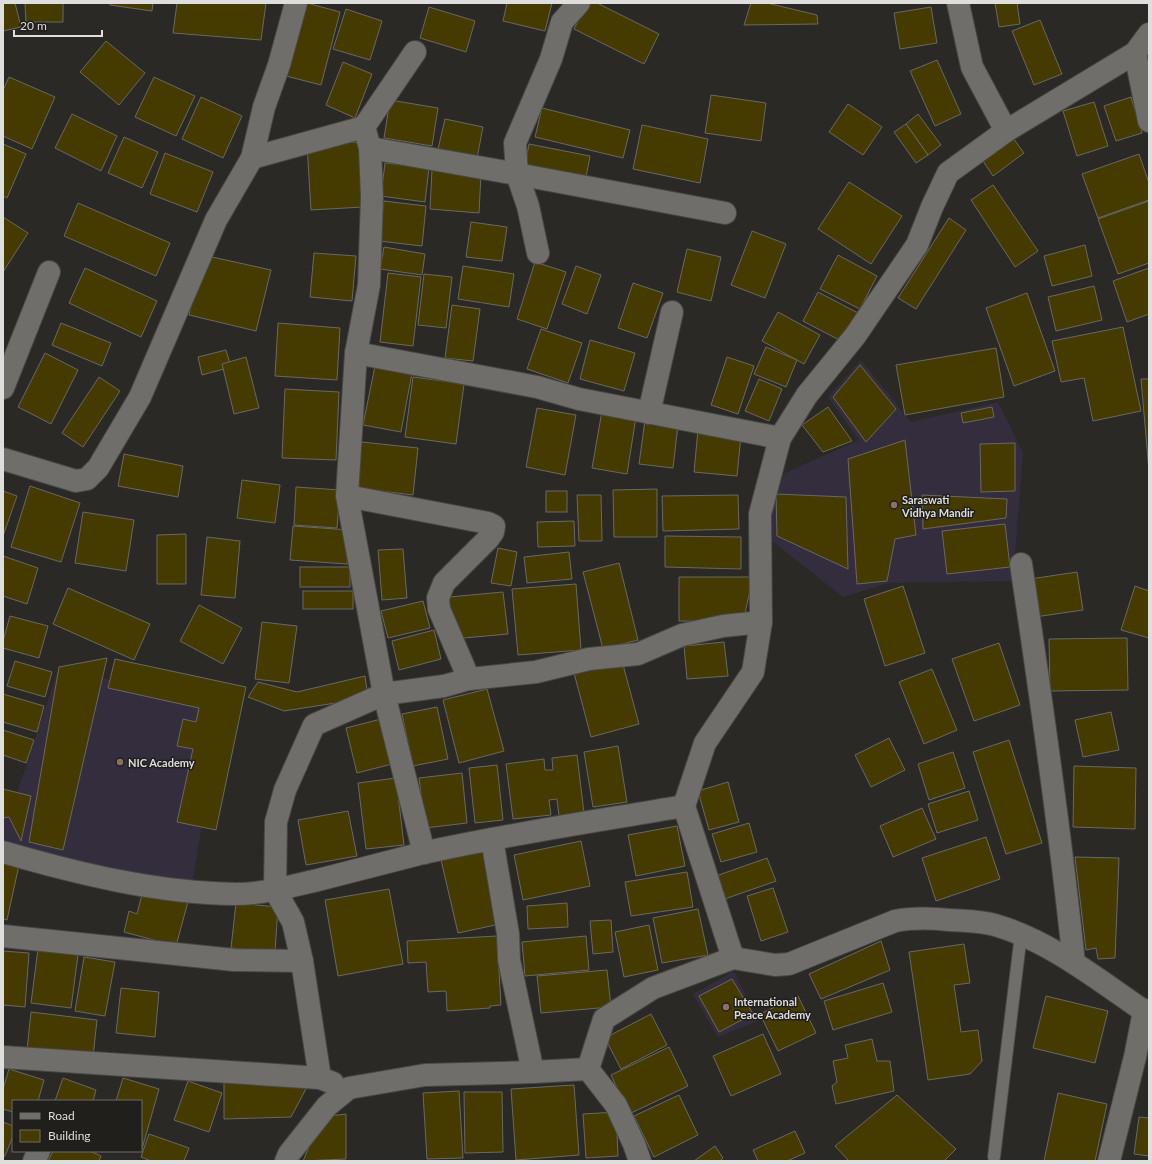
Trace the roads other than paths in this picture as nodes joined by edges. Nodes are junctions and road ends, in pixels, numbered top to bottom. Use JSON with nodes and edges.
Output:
{"nodes":[{"id":1,"x":296,"y":3,"type":"edge"},
{"id":2,"x":579,"y":3,"type":"edge"},
{"id":3,"x":958,"y":3,"type":"edge"},
{"id":4,"x":1149,"y":34,"type":"edge"},
{"id":5,"x":415,"y":52,"type":"dead end"},
{"id":6,"x":1135,"y":53,"type":"junction"},
{"id":7,"x":1149,"y":121,"type":"edge"},
{"id":8,"x":364,"y":127,"type":"junction"},
{"id":9,"x":1006,"y":131,"type":"junction"},
{"id":10,"x":370,"y":148,"type":"junction"},
{"id":11,"x":252,"y":158,"type":"junction"},
{"id":12,"x":517,"y":174,"type":"junction"},
{"id":13,"x":725,"y":213,"type":"dead end"},
{"id":14,"x":538,"y":253,"type":"dead end"},
{"id":15,"x":49,"y":272,"type":"dead end"},
{"id":16,"x":672,"y":312,"type":"dead end"},
{"id":17,"x":356,"y":353,"type":"junction"},
{"id":18,"x":3,"y":388,"type":"edge"},
{"id":19,"x":649,"y":412,"type":"junction"},
{"id":20,"x":780,"y":438,"type":"junction"},
{"id":21,"x":3,"y":460,"type":"edge"},
{"id":22,"x":348,"y":496,"type":"junction"},
{"id":23,"x":1021,"y":564,"type":"dead end"},
{"id":24,"x":761,"y":622,"type":"junction"},
{"id":25,"x":469,"y":679,"type":"junction"},
{"id":26,"x":384,"y":694,"type":"junction"},
{"id":27,"x":684,"y":806,"type":"junction"},
{"id":28,"x":492,"y":839,"type":"junction"},
{"id":29,"x":3,"y":852,"type":"edge"},
{"id":30,"x":424,"y":853,"type":"junction"},
{"id":31,"x":275,"y":890,"type":"junction"},
{"id":32,"x":1021,"y":934,"type":"junction"},
{"id":33,"x":3,"y":936,"type":"edge"},
{"id":34,"x":733,"y":958,"type":"junction"},
{"id":35,"x":302,"y":961,"type":"junction"},
{"id":36,"x":1074,"y":963,"type":"junction"},
{"id":37,"x":1147,"y":1010,"type":"edge"},
{"id":38,"x":3,"y":1057,"type":"edge"},
{"id":39,"x":588,"y":1068,"type":"junction"},
{"id":40,"x":533,"y":1072,"type":"junction"},
{"id":41,"x":320,"y":1078,"type":"junction"},
{"id":42,"x":349,"y":1088,"type":"junction"},
{"id":43,"x":38,"y":1152,"type":"edge"},
{"id":44,"x":994,"y":1157,"type":"dead end"},
{"id":45,"x":34,"y":1161,"type":"edge"},
{"id":46,"x":286,"y":1161,"type":"edge"},
{"id":47,"x":640,"y":1161,"type":"edge"},
{"id":48,"x":1109,"y":1161,"type":"edge"}],
"edges":[{"from":1,"to":11,"type":"street"},
{"from":2,"to":12,"type":"street"},
{"from":3,"to":9,"type":"street"},
{"from":4,"to":6,"type":"street"},
{"from":5,"to":8,"type":"street"},
{"from":6,"to":7,"type":"street"},
{"from":6,"to":9,"type":"street"},
{"from":8,"to":10,"type":"street"},
{"from":8,"to":11,"type":"street"},
{"from":9,"to":20,"type":"street"},
{"from":10,"to":12,"type":"street"},
{"from":10,"to":17,"type":"street"},
{"from":11,"to":21,"type":"street"},
{"from":12,"to":13,"type":"street"},
{"from":12,"to":14,"type":"street"},
{"from":15,"to":18,"type":"street"},
{"from":16,"to":19,"type":"street"},
{"from":17,"to":19,"type":"street"},
{"from":17,"to":22,"type":"street"},
{"from":19,"to":20,"type":"street"},
{"from":20,"to":24,"type":"street"},
{"from":22,"to":25,"type":"street"},
{"from":22,"to":26,"type":"street"},
{"from":23,"to":36,"type":"street"},
{"from":24,"to":25,"type":"street"},
{"from":24,"to":27,"type":"street"},
{"from":25,"to":26,"type":"street"},
{"from":26,"to":30,"type":"street"},
{"from":26,"to":31,"type":"street"},
{"from":27,"to":28,"type":"street"},
{"from":27,"to":34,"type":"street"},
{"from":28,"to":30,"type":"street"},
{"from":28,"to":40,"type":"street"},
{"from":29,"to":31,"type":"street"},
{"from":30,"to":31,"type":"street"},
{"from":31,"to":35,"type":"street"},
{"from":32,"to":34,"type":"street"},
{"from":32,"to":36,"type":"street"},
{"from":32,"to":44,"type":"lane"},
{"from":33,"to":35,"type":"street"},
{"from":34,"to":39,"type":"street"},
{"from":35,"to":41,"type":"street"},
{"from":36,"to":37,"type":"street"},
{"from":37,"to":48,"type":"street"},
{"from":38,"to":41,"type":"street"},
{"from":39,"to":40,"type":"street"},
{"from":39,"to":47,"type":"street"},
{"from":40,"to":42,"type":"street"},
{"from":41,"to":42,"type":"street"},
{"from":42,"to":46,"type":"street"},
{"from":43,"to":45,"type":"street"}]}
